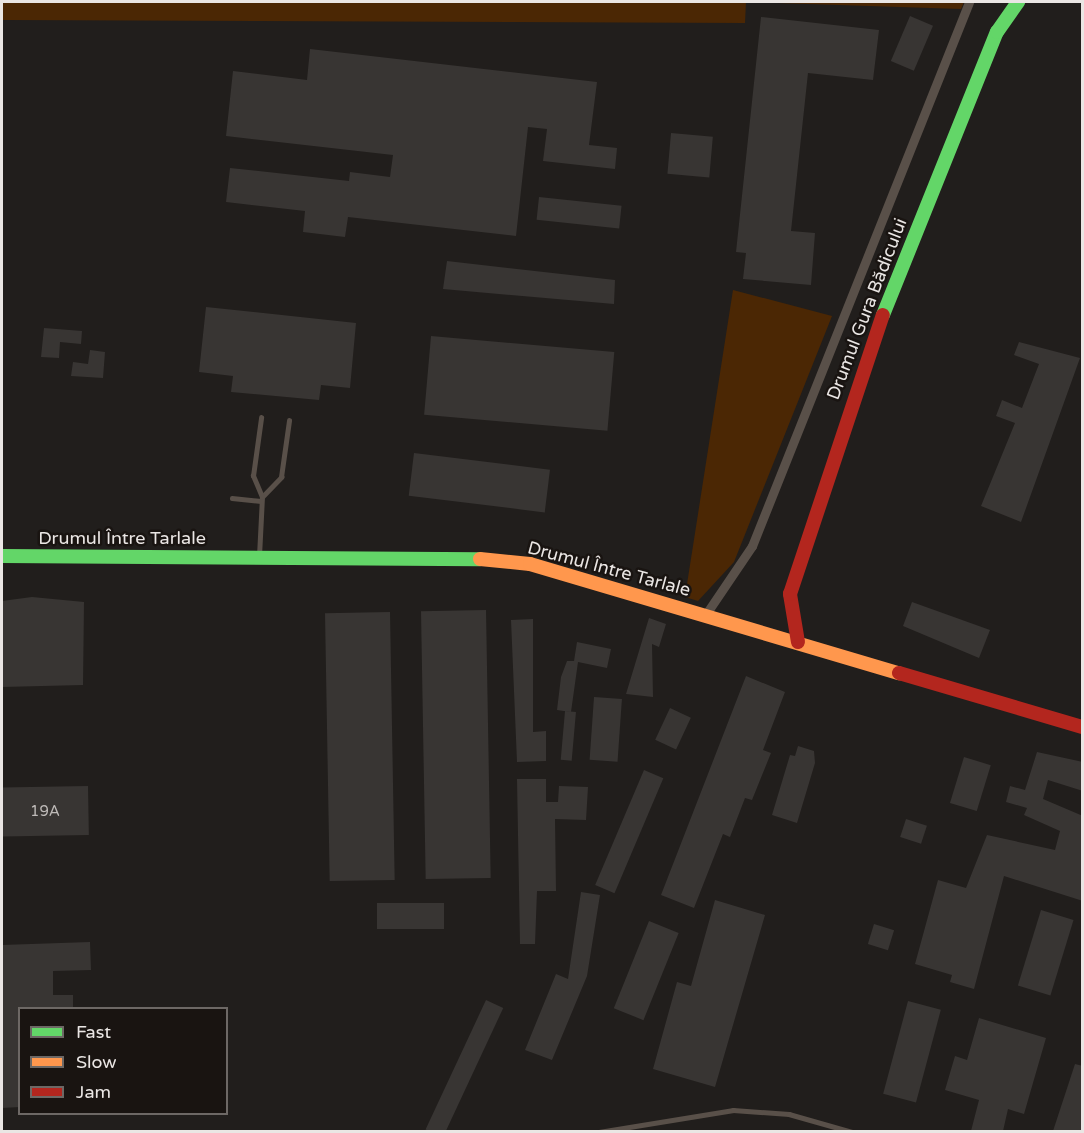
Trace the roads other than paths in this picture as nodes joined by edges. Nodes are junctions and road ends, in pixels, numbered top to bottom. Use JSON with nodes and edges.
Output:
{"nodes":[{"id":1,"x":969,"y":2,"type":"edge"},
{"id":2,"x":1018,"y":2,"type":"edge"},
{"id":3,"x":261,"y":418,"type":"dead end"},
{"id":4,"x":289,"y":421,"type":"dead end"},
{"id":5,"x":232,"y":498,"type":"dead end"},
{"id":6,"x":262,"y":499,"type":"junction"},
{"id":7,"x":259,"y":555,"type":"junction"},
{"id":8,"x":2,"y":556,"type":"edge"},
{"id":9,"x":706,"y":614,"type":"junction"},
{"id":10,"x":798,"y":642,"type":"junction"},
{"id":11,"x":1083,"y":727,"type":"edge"},
{"id":12,"x":599,"y":1131,"type":"edge"},
{"id":13,"x":852,"y":1131,"type":"edge"}],
"edges":[{"from":1,"to":9,"type":"street","name":"Drumul Gura Bădicului"},
{"from":2,"to":10,"type":"main road","name":"Drumul Gura Bădicului"},
{"from":3,"to":6,"type":"lane"},
{"from":4,"to":6,"type":"lane"},
{"from":5,"to":6,"type":"lane"},
{"from":6,"to":7,"type":"lane"},
{"from":7,"to":8,"type":"main road","name":"Drumul Între Tarlale"},
{"from":7,"to":9,"type":"main road","name":"Drumul Între Tarlale"},
{"from":9,"to":10,"type":"main road","name":"Drumul Între Tarlale"},
{"from":10,"to":11,"type":"main road","name":"Drumul Între Tarlale"},
{"from":12,"to":13,"type":"lane"}]}
